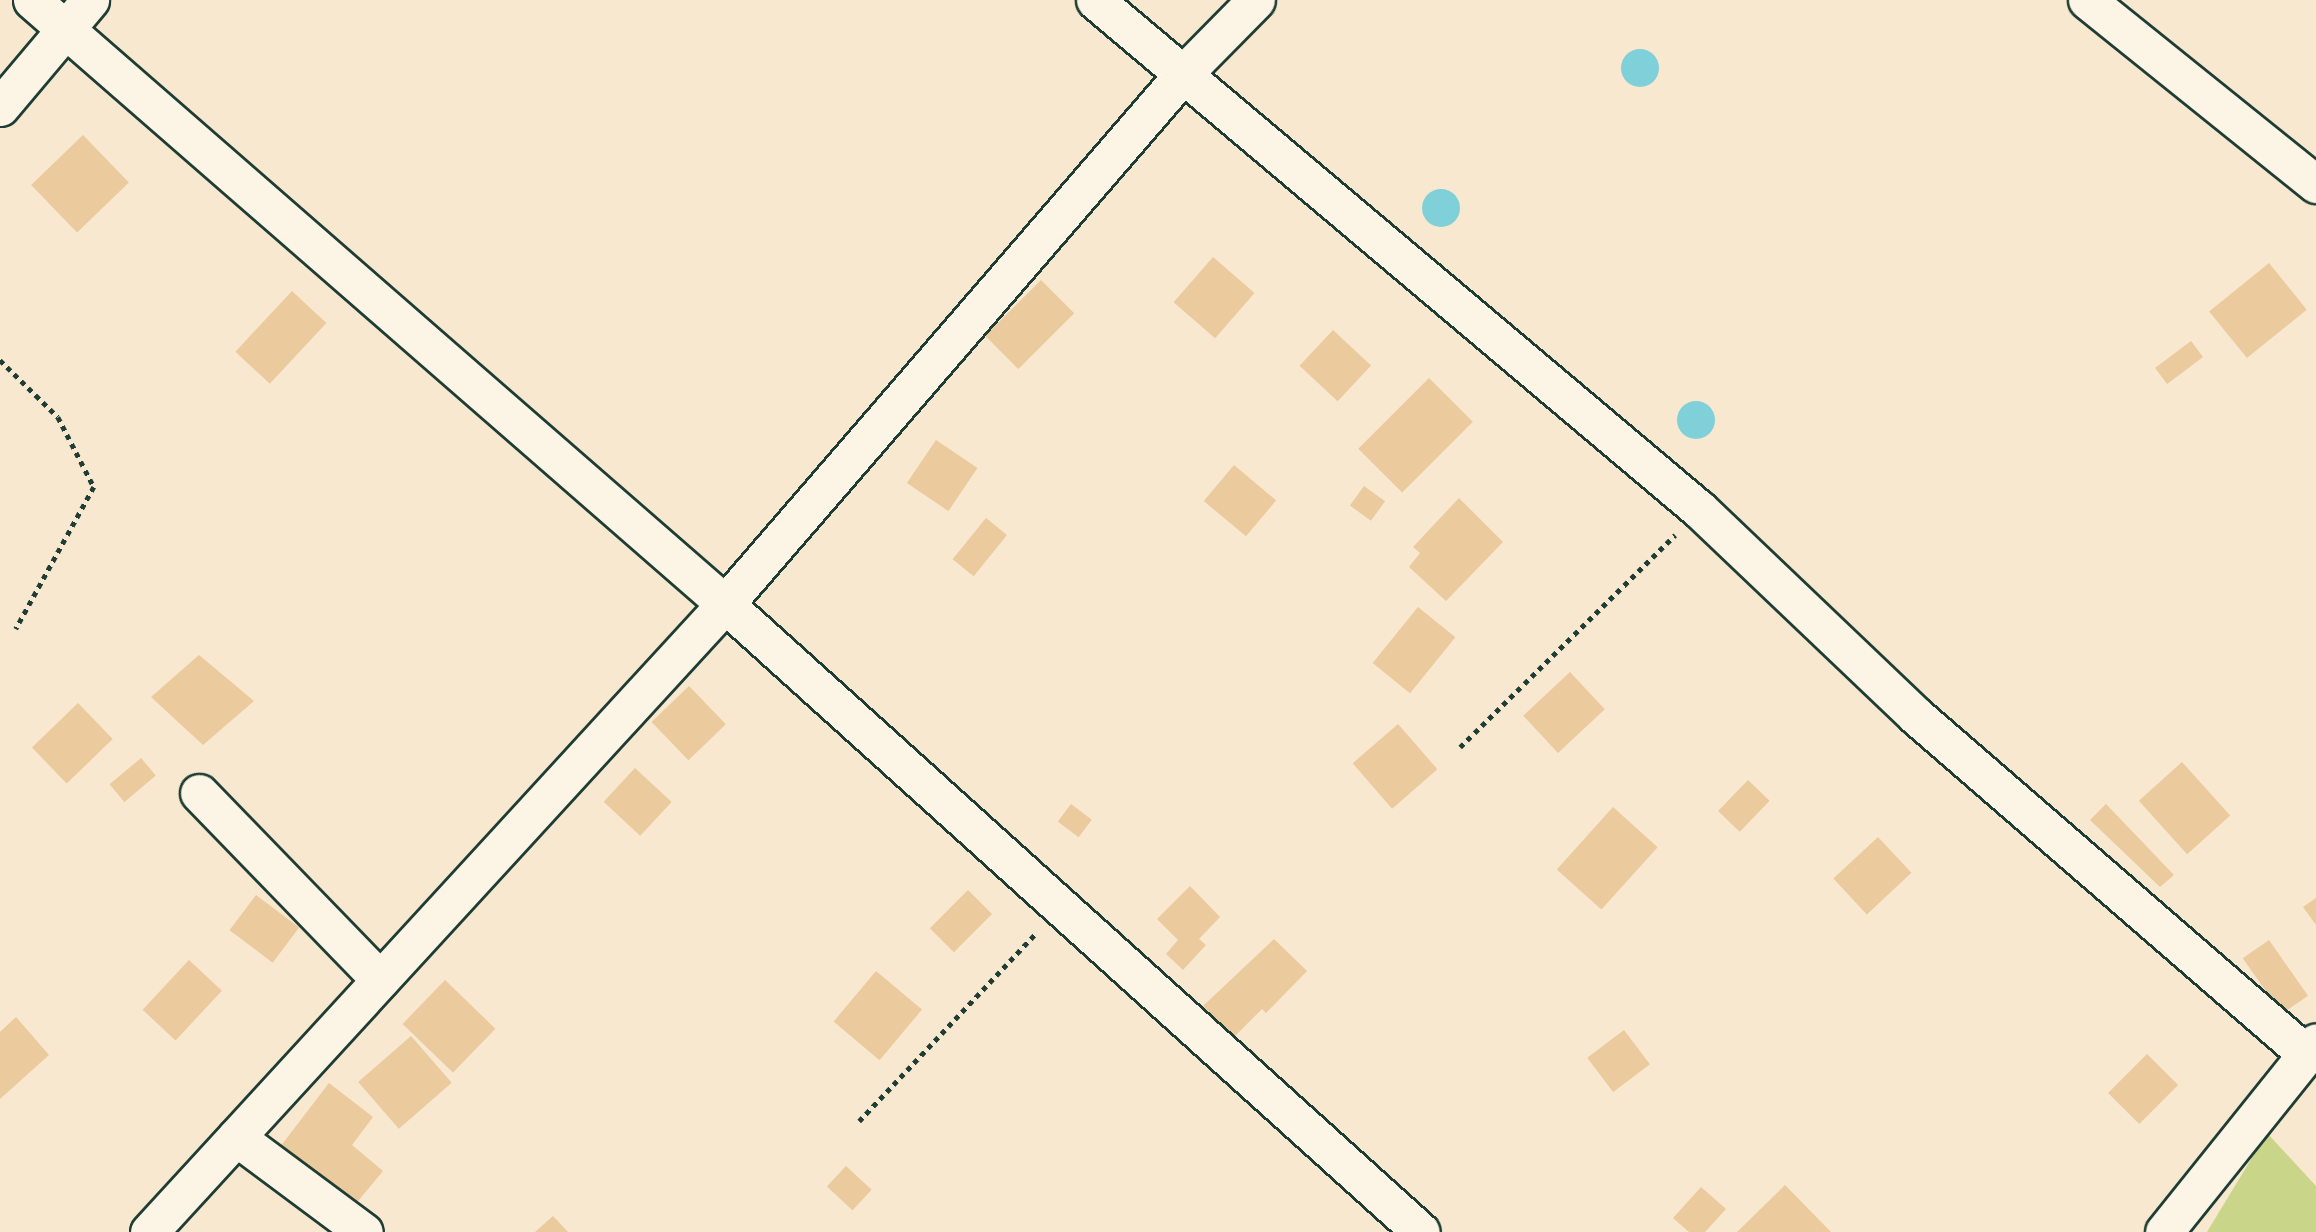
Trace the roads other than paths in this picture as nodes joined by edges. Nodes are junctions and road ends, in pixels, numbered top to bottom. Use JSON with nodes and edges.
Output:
{"nodes":[{"id":1,"x":32,"y":0,"type":"edge"},
{"id":2,"x":90,"y":0,"type":"edge"},
{"id":3,"x":1095,"y":0,"type":"edge"},
{"id":4,"x":1256,"y":0,"type":"edge"},
{"id":5,"x":2087,"y":0,"type":"edge"},
{"id":6,"x":67,"y":28,"type":"junction"},
{"id":7,"x":1185,"y":72,"type":"junction"},
{"id":8,"x":0,"y":107,"type":"edge"},
{"id":9,"x":2316,"y":184,"type":"edge"},
{"id":10,"x":725,"y":604,"type":"junction"},
{"id":11,"x":199,"y":793,"type":"dead end"},
{"id":12,"x":380,"y":980,"type":"junction"},
{"id":13,"x":2311,"y":1048,"type":"edge"},
{"id":14,"x":236,"y":1137,"type":"junction"},
{"id":15,"x":149,"y":1232,"type":"edge"},
{"id":16,"x":364,"y":1232,"type":"edge"},
{"id":17,"x":1420,"y":1232,"type":"edge"},
{"id":18,"x":2164,"y":1232,"type":"edge"}],
"edges":[{"from":1,"to":6,"type":"street"},
{"from":2,"to":6,"type":"street"},
{"from":3,"to":7,"type":"street"},
{"from":4,"to":7,"type":"street"},
{"from":5,"to":9,"type":"street"},
{"from":6,"to":8,"type":"street"},
{"from":6,"to":10,"type":"street"},
{"from":7,"to":10,"type":"street"},
{"from":7,"to":13,"type":"street"},
{"from":10,"to":12,"type":"street"},
{"from":10,"to":17,"type":"street"},
{"from":11,"to":12,"type":"street"},
{"from":12,"to":14,"type":"street"},
{"from":13,"to":18,"type":"street"},
{"from":14,"to":15,"type":"street"},
{"from":14,"to":16,"type":"street"}]}
